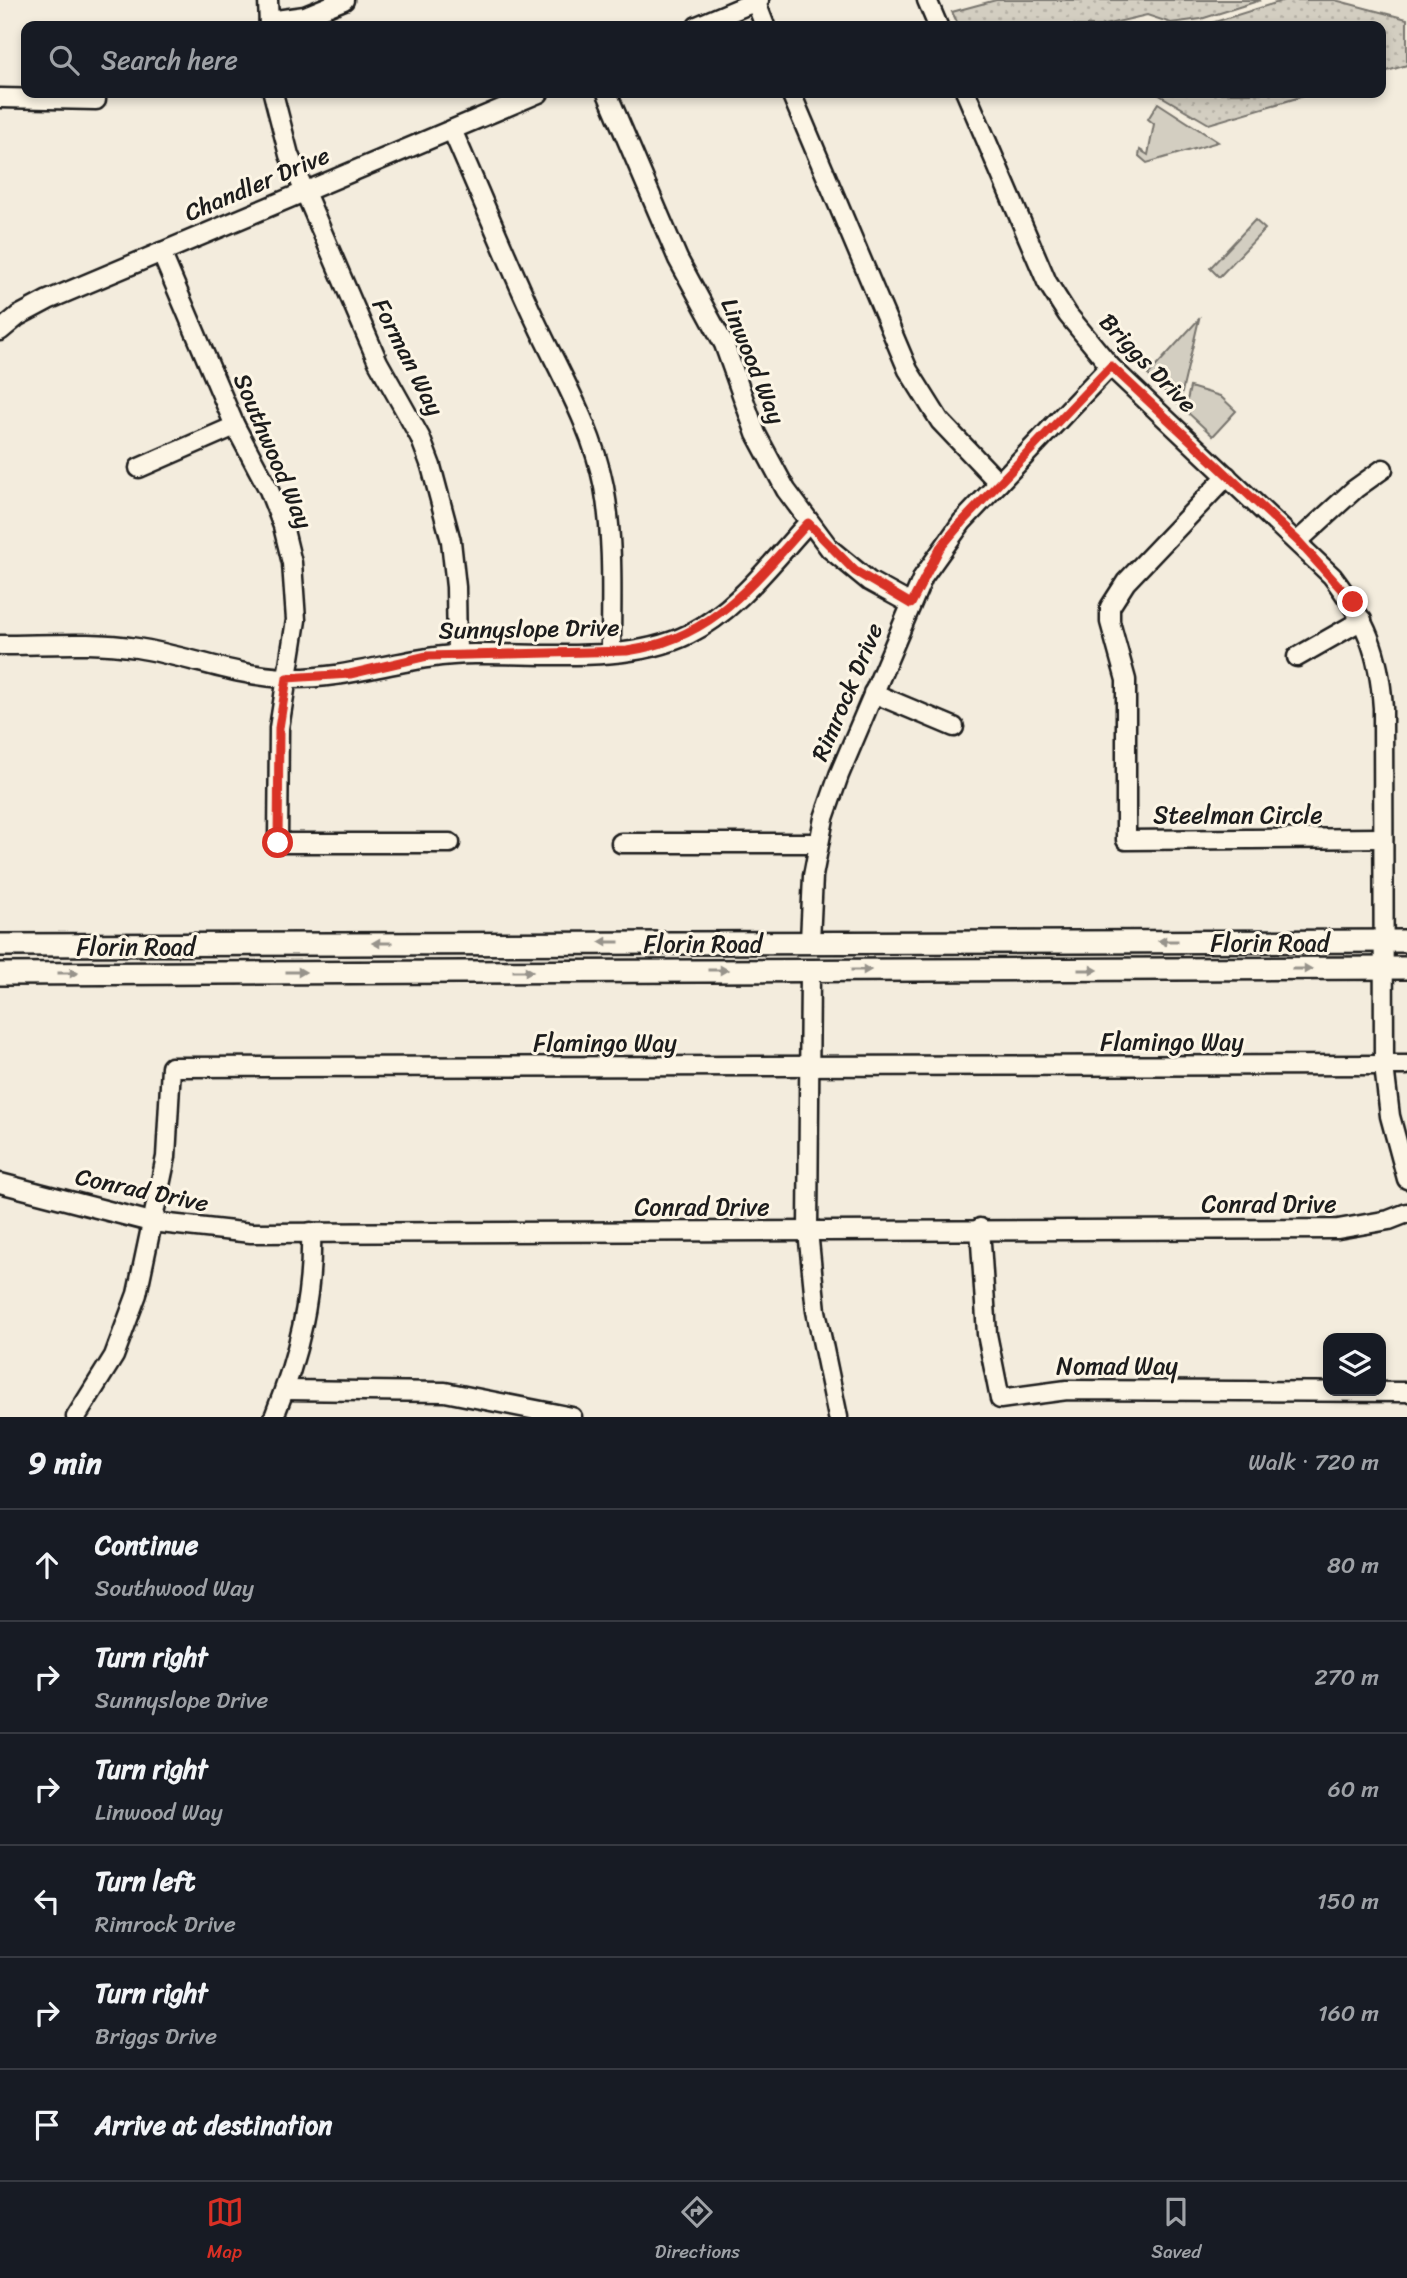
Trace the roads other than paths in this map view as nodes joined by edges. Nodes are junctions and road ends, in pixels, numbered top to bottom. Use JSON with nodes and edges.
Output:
{"nodes":[{"id":1,"x":268,"y":0,"type":"edge"},
{"id":2,"x":344,"y":0,"type":"edge"},
{"id":3,"x":927,"y":0,"type":"edge"},
{"id":4,"x":757,"y":1,"type":"edge"},
{"id":5,"x":269,"y":21,"type":"edge"},
{"id":6,"x":279,"y":21,"type":"edge"},
{"id":7,"x":710,"y":21,"type":"edge"},
{"id":8,"x":763,"y":21,"type":"edge"},
{"id":9,"x":936,"y":21,"type":"edge"},
{"id":10,"x":0,"y":98,"type":"edge"},
{"id":11,"x":274,"y":98,"type":"edge"},
{"id":12,"x":528,"y":98,"type":"edge"},
{"id":13,"x":609,"y":98,"type":"edge"},
{"id":14,"x":793,"y":98,"type":"edge"},
{"id":15,"x":968,"y":98,"type":"edge"},
{"id":16,"x":96,"y":100,"type":"dead end"},
{"id":17,"x":452,"y":130,"type":"junction"},
{"id":18,"x":305,"y":190,"type":"junction"},
{"id":19,"x":161,"y":252,"type":"junction"},
{"id":20,"x":1,"y":329,"type":"edge"},
{"id":21,"x":1111,"y":366,"type":"junction"},
{"id":22,"x":235,"y":426,"type":"junction"},
{"id":23,"x":139,"y":468,"type":"dead end"},
{"id":24,"x":1383,"y":469,"type":"dead end"},
{"id":25,"x":1227,"y":476,"type":"junction"},
{"id":26,"x":999,"y":483,"type":"junction"},
{"id":27,"x":808,"y":523,"type":"junction"},
{"id":28,"x":1298,"y":541,"type":"junction"},
{"id":29,"x":911,"y":604,"type":"junction"},
{"id":30,"x":1363,"y":620,"type":"junction"},
{"id":31,"x":0,"y":645,"type":"edge"},
{"id":32,"x":611,"y":652,"type":"junction"},
{"id":33,"x":457,"y":654,"type":"junction"},
{"id":34,"x":1297,"y":657,"type":"dead end"},
{"id":35,"x":287,"y":678,"type":"junction"},
{"id":36,"x":873,"y":693,"type":"junction"},
{"id":37,"x":954,"y":727,"type":"dead end"},
{"id":38,"x":1383,"y":838,"type":"junction"},
{"id":39,"x":450,"y":843,"type":"dead end"},
{"id":40,"x":621,"y":843,"type":"dead end"},
{"id":41,"x":818,"y":843,"type":"junction"},
{"id":42,"x":1383,"y":940,"type":"junction"},
{"id":43,"x":810,"y":941,"type":"junction"},
{"id":44,"x":849,"y":941,"type":"junction"},
{"id":45,"x":1407,"y":941,"type":"edge"},
{"id":46,"x":5,"y":949,"type":"edge"},
{"id":47,"x":1383,"y":968,"type":"junction"},
{"id":48,"x":1407,"y":968,"type":"edge"},
{"id":49,"x":768,"y":970,"type":"junction"},
{"id":50,"x":810,"y":971,"type":"junction"},
{"id":51,"x":0,"y":974,"type":"edge"},
{"id":52,"x":1407,"y":1065,"type":"edge"},
{"id":53,"x":1384,"y":1066,"type":"junction"},
{"id":54,"x":811,"y":1068,"type":"junction"},
{"id":55,"x":1407,"y":1179,"type":"edge"},
{"id":56,"x":0,"y":1183,"type":"edge"},
{"id":57,"x":1407,"y":1213,"type":"edge"},
{"id":58,"x":151,"y":1222,"type":"junction"},
{"id":59,"x":980,"y":1228,"type":"junction"},
{"id":60,"x":808,"y":1231,"type":"junction"},
{"id":61,"x":311,"y":1233,"type":"junction"},
{"id":62,"x":285,"y":1390,"type":"junction"},
{"id":63,"x":1407,"y":1392,"type":"edge"},
{"id":64,"x":76,"y":1417,"type":"edge"},
{"id":65,"x":274,"y":1417,"type":"edge"},
{"id":66,"x":572,"y":1417,"type":"edge"},
{"id":67,"x":838,"y":1417,"type":"edge"}],
"edges":[{"from":1,"to":5,"type":"street"},
{"from":2,"to":6,"type":"street"},
{"from":3,"to":9,"type":"street"},
{"from":4,"to":7,"type":"street"},
{"from":4,"to":8,"type":"street"},
{"from":10,"to":16,"type":"street"},
{"from":11,"to":18,"type":"street","name":"Forman Way"},
{"from":12,"to":17,"type":"street","name":"Chandler Drive"},
{"from":13,"to":27,"type":"street","name":"Linwood Way"},
{"from":14,"to":26,"type":"street"},
{"from":15,"to":21,"type":"street","name":"Briggs Drive"},
{"from":17,"to":18,"type":"street","name":"Chandler Drive"},
{"from":17,"to":32,"type":"street"},
{"from":18,"to":19,"type":"street","name":"Chandler Drive"},
{"from":18,"to":33,"type":"street","name":"Forman Way"},
{"from":19,"to":20,"type":"street","name":"Chandler Drive"},
{"from":19,"to":22,"type":"street","name":"Southwood Way"},
{"from":21,"to":25,"type":"street","name":"Briggs Drive"},
{"from":21,"to":26,"type":"street","name":"Rimrock Drive"},
{"from":22,"to":23,"type":"street"},
{"from":22,"to":35,"type":"street","name":"Southwood Way"},
{"from":24,"to":28,"type":"street"},
{"from":25,"to":28,"type":"street","name":"Briggs Drive"},
{"from":25,"to":38,"type":"street","name":"Steelman Circle"},
{"from":26,"to":29,"type":"street","name":"Rimrock Drive"},
{"from":27,"to":29,"type":"street","name":"Linwood Way"},
{"from":27,"to":32,"type":"street","name":"Sunnyslope Drive"},
{"from":28,"to":30,"type":"street","name":"Briggs Drive"},
{"from":29,"to":36,"type":"street","name":"Rimrock Drive"},
{"from":30,"to":34,"type":"street"},
{"from":30,"to":38,"type":"street","name":"Briggs Drive"},
{"from":31,"to":35,"type":"street","name":"Sunnyslope Drive"},
{"from":32,"to":33,"type":"street","name":"Sunnyslope Drive"},
{"from":33,"to":35,"type":"street","name":"Sunnyslope Drive"},
{"from":35,"to":39,"type":"street","name":"Southwood Way"},
{"from":36,"to":37,"type":"street"},
{"from":36,"to":41,"type":"street","name":"Rimrock Drive"},
{"from":38,"to":42,"type":"street","name":"Briggs Drive"},
{"from":40,"to":41,"type":"street"},
{"from":41,"to":43,"type":"street","name":"Rimrock Drive"},
{"from":42,"to":44,"type":"main road","name":"Florin Road","one_way":true},
{"from":42,"to":45,"type":"main road","name":"Florin Road"},
{"from":42,"to":47,"type":"street","name":"Briggs Drive"},
{"from":43,"to":44,"type":"main road","name":"Florin Road"},
{"from":43,"to":46,"type":"main road","name":"Florin Road","one_way":true},
{"from":43,"to":49,"type":"main road"},
{"from":44,"to":50,"type":"main road"},
{"from":47,"to":48,"type":"main road","name":"Florin Road"},
{"from":50,"to":47,"type":"main road","name":"Florin Road","one_way":true},
{"from":47,"to":53,"type":"street","name":"Briggs Drive"},
{"from":49,"to":50,"type":"main road","name":"Florin Road"},
{"from":51,"to":49,"type":"main road","name":"Florin Road","one_way":true},
{"from":50,"to":54,"type":"street"},
{"from":52,"to":53,"type":"street","name":"Flamingo Way"},
{"from":53,"to":54,"type":"street","name":"Flamingo Way"},
{"from":53,"to":55,"type":"street","name":"Briggs Drive"},
{"from":54,"to":58,"type":"street","name":"Flamingo Way"},
{"from":54,"to":60,"type":"street"},
{"from":56,"to":58,"type":"street","name":"Conrad Drive"},
{"from":57,"to":59,"type":"street","name":"Conrad Drive"},
{"from":58,"to":61,"type":"street","name":"Conrad Drive"},
{"from":58,"to":64,"type":"street","name":"Flamingo Way"},
{"from":59,"to":60,"type":"street","name":"Conrad Drive"},
{"from":59,"to":63,"type":"street","name":"Nomad Way"},
{"from":60,"to":61,"type":"street","name":"Conrad Drive"},
{"from":60,"to":67,"type":"street"},
{"from":61,"to":62,"type":"street"},
{"from":62,"to":65,"type":"street"},
{"from":62,"to":66,"type":"street"}]}
